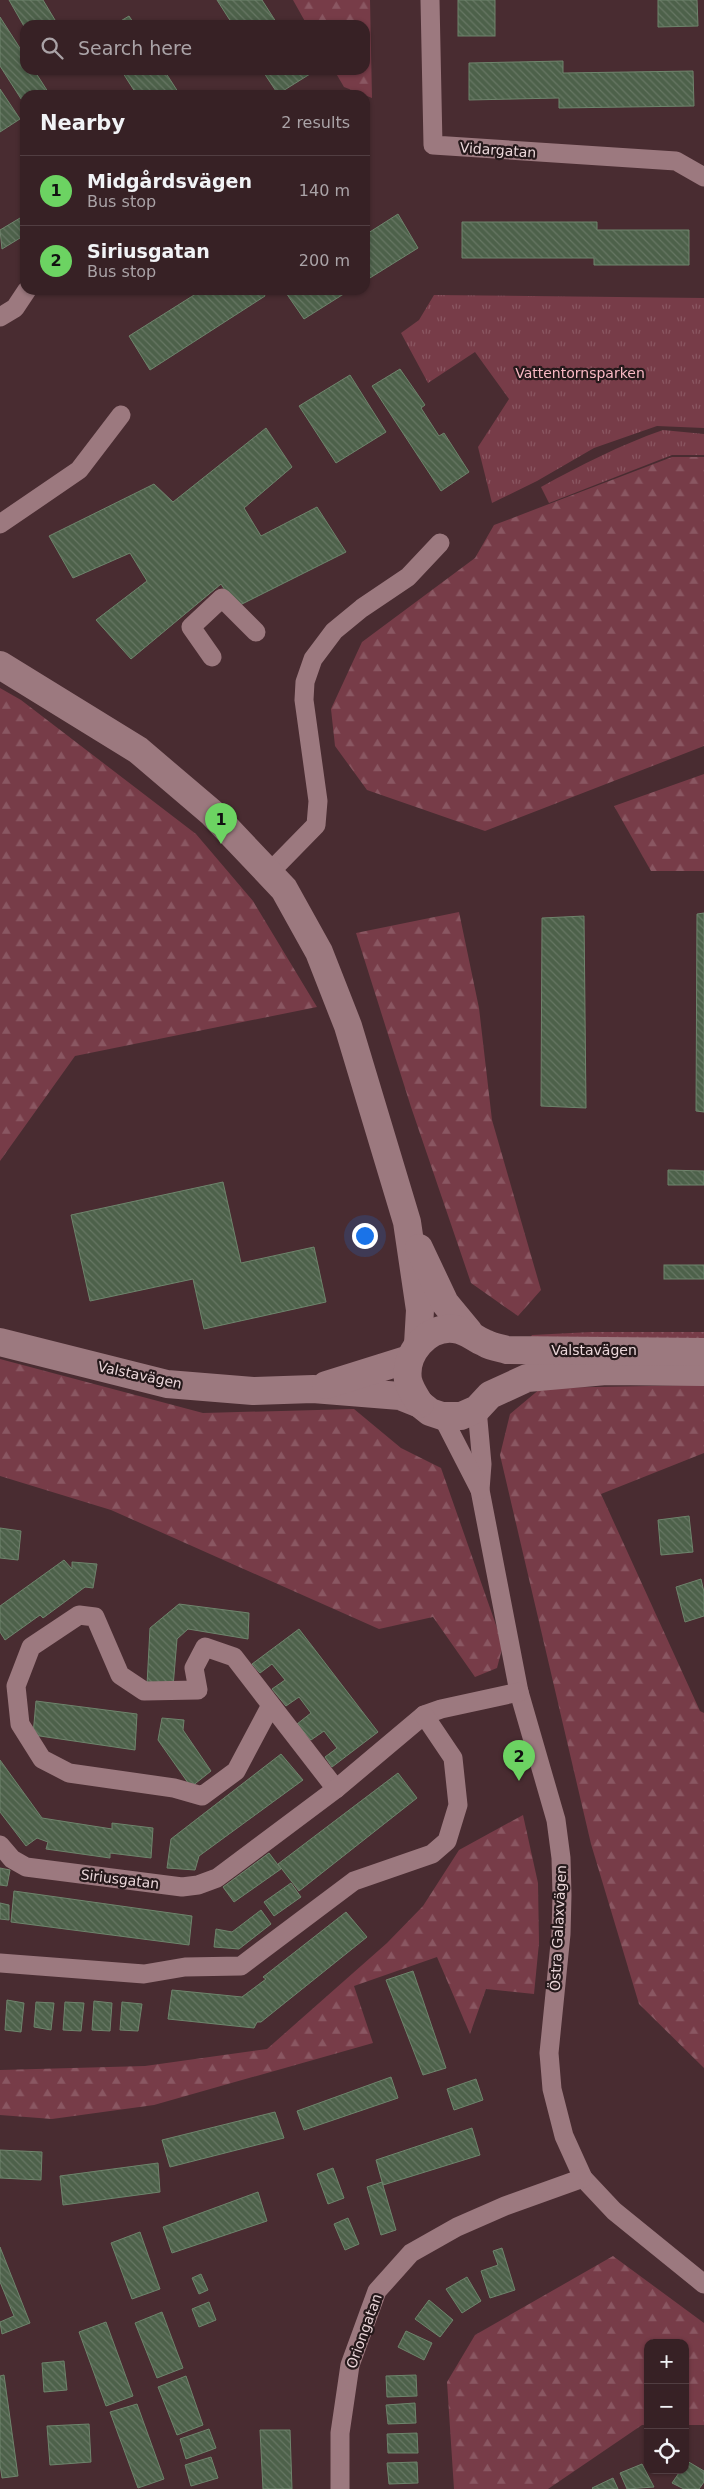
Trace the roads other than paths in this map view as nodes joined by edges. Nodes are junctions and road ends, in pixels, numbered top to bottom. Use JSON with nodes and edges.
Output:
{"nodes":[{"id":1,"x":430,"y":0,"type":"edge"},
{"id":2,"x":704,"y":177,"type":"edge"},
{"id":3,"x":24,"y":295,"type":"edge"},
{"id":4,"x":0,"y":317,"type":"edge"},
{"id":5,"x":121,"y":415,"type":"dead end"},
{"id":6,"x":0,"y":524,"type":"edge"},
{"id":7,"x":440,"y":543,"type":"dead end"},
{"id":8,"x":256,"y":632,"type":"dead end"},
{"id":9,"x":212,"y":657,"type":"dead end"},
{"id":10,"x":0,"y":666,"type":"edge"},
{"id":11,"x":269,"y":873,"type":"junction"},
{"id":12,"x":407,"y":1222,"type":"junction"},
{"id":13,"x":477,"y":1338,"type":"junction"},
{"id":14,"x":0,"y":1342,"type":"edge"},
{"id":15,"x":414,"y":1352,"type":"junction"},
{"id":16,"x":704,"y":1352,"type":"edge"},
{"id":17,"x":704,"y":1372,"type":"edge"},
{"id":18,"x":313,"y":1389,"type":"junction"},
{"id":19,"x":484,"y":1402,"type":"junction"},
{"id":20,"x":431,"y":1410,"type":"junction"},
{"id":21,"x":480,"y":1490,"type":"junction"},
{"id":22,"x":519,"y":1692,"type":"junction"},
{"id":23,"x":271,"y":1705,"type":"junction"},
{"id":24,"x":424,"y":1715,"type":"junction"},
{"id":25,"x":336,"y":1789,"type":"junction"},
{"id":26,"x":0,"y":1845,"type":"edge"},
{"id":27,"x":0,"y":1963,"type":"edge"},
{"id":28,"x":583,"y":2178,"type":"junction"},
{"id":29,"x":704,"y":2284,"type":"edge"},
{"id":30,"x":340,"y":2489,"type":"edge"}],
"edges":[{"from":1,"to":2,"type":"street","name":"Vidargatan"},
{"from":3,"to":4,"type":"street"},
{"from":5,"to":6,"type":"street"},
{"from":7,"to":11,"type":"street"},
{"from":8,"to":9,"type":"street"},
{"from":10,"to":11,"type":"street"},
{"from":11,"to":12,"type":"street"},
{"from":12,"to":13,"type":"street"},
{"from":12,"to":15,"type":"street"},
{"from":13,"to":15,"type":"street","name":"Valstavägen"},
{"from":13,"to":16,"type":"street","name":"Valstavägen"},
{"from":13,"to":19,"type":"street"},
{"from":14,"to":18,"type":"street","name":"Valstavägen"},
{"from":15,"to":18,"type":"street","name":"Valstavägen"},
{"from":15,"to":20,"type":"street"},
{"from":17,"to":19,"type":"street","name":"Valstavägen"},
{"from":18,"to":20,"type":"street","name":"Valstavägen"},
{"from":19,"to":20,"type":"street","name":"Valstavägen"},
{"from":19,"to":21,"type":"street","name":"Östra Galaxvägen"},
{"from":20,"to":21,"type":"street","name":"Östra Galaxvägen"},
{"from":21,"to":22,"type":"street","name":"Östra Galaxvägen"},
{"from":22,"to":24,"type":"street","name":"Siriusgatan"},
{"from":22,"to":28,"type":"street","name":"Östra Galaxvägen"},
{"from":23,"to":23,"type":"street"},
{"from":23,"to":25,"type":"street"},
{"from":24,"to":25,"type":"street","name":"Siriusgatan"},
{"from":24,"to":27,"type":"street"},
{"from":25,"to":26,"type":"street","name":"Siriusgatan"},
{"from":28,"to":29,"type":"street","name":"Östra Galaxvägen"},
{"from":28,"to":30,"type":"street","name":"Oriongatan"}]}
